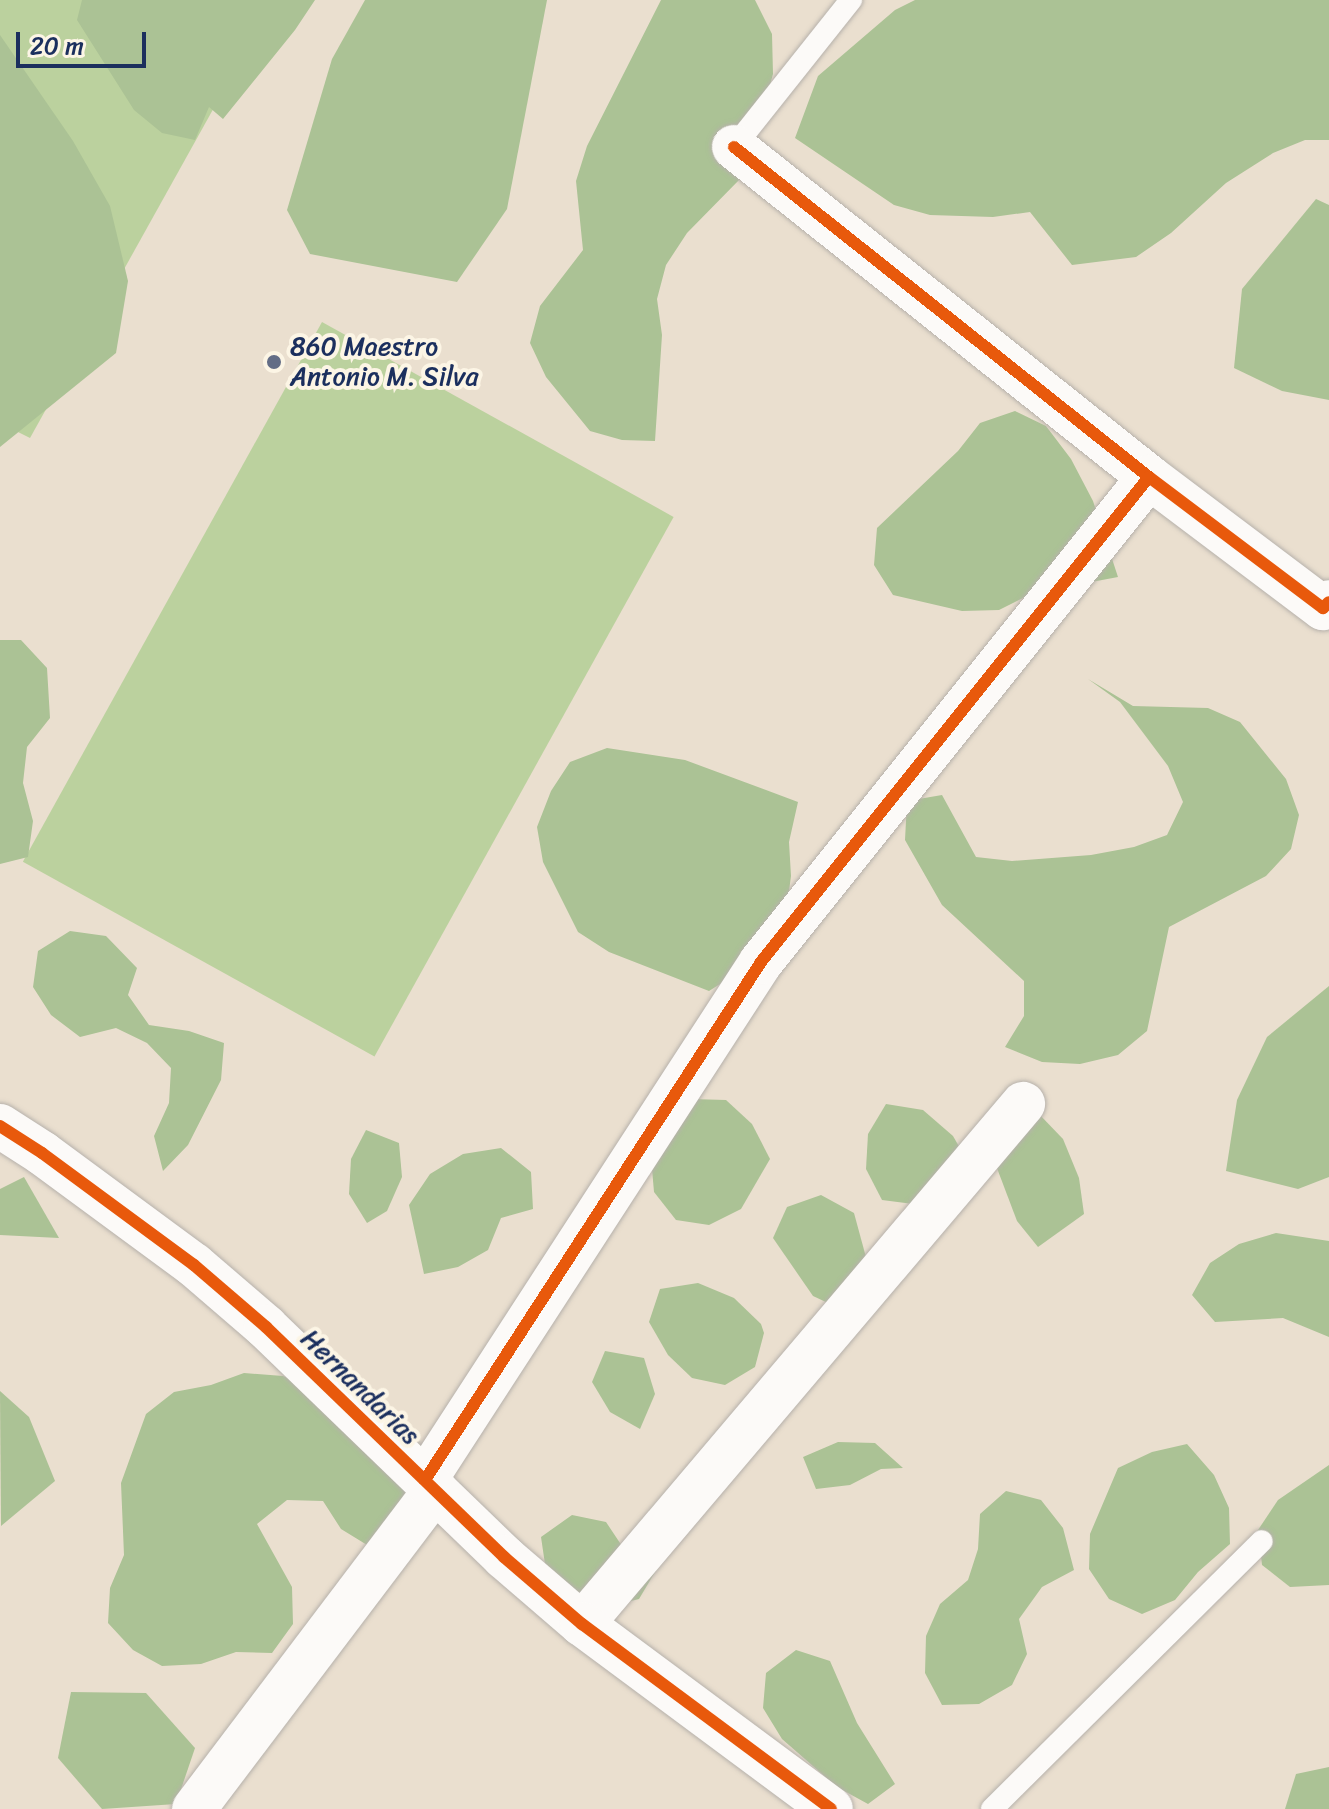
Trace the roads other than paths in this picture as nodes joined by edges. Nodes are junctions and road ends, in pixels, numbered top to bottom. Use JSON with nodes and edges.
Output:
{"nodes":[{"id":1,"x":851,"y":0,"type":"edge"},
{"id":2,"x":734,"y":147,"type":"joint"},
{"id":3,"x":1149,"y":477,"type":"junction"},
{"id":4,"x":1329,"y":602,"type":"edge"},
{"id":5,"x":1023,"y":1104,"type":"dead end"},
{"id":6,"x":0,"y":1126,"type":"edge"},
{"id":7,"x":430,"y":1485,"type":"junction"},
{"id":8,"x":1262,"y":1541,"type":"dead end"},
{"id":9,"x":582,"y":1624,"type":"junction"},
{"id":10,"x":194,"y":1809,"type":"edge"},
{"id":11,"x":831,"y":1809,"type":"edge"},
{"id":12,"x":992,"y":1809,"type":"edge"}],
"edges":[{"from":1,"to":2,"type":"lane"},
{"from":2,"to":3,"type":"street"},
{"from":3,"to":4,"type":"street"},
{"from":3,"to":7,"type":"street"},
{"from":5,"to":9,"type":"street"},
{"from":6,"to":7,"type":"street","name":"Hernandarias"},
{"from":7,"to":9,"type":"street","name":"Hernandarias"},
{"from":7,"to":10,"type":"street"},
{"from":8,"to":12,"type":"lane"},
{"from":9,"to":11,"type":"street","name":"Hernandarias"}]}
